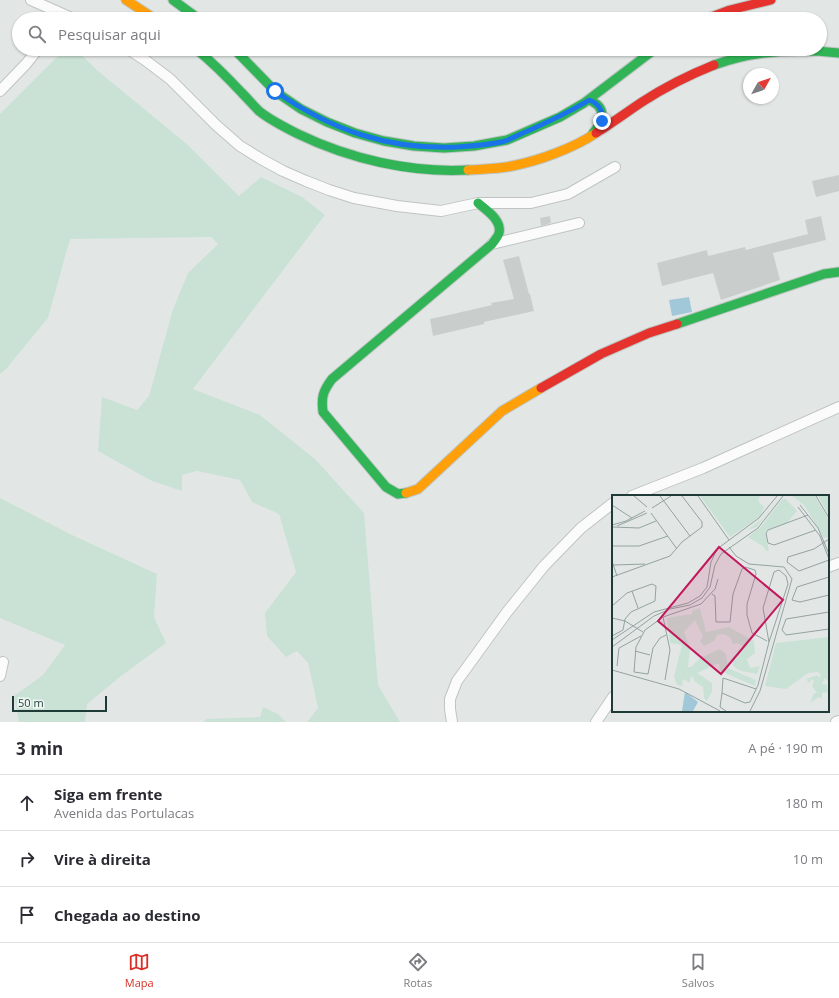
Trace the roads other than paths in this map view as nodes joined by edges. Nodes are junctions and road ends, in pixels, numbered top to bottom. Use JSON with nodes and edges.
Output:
{"nodes":[{"id":1,"x":31,"y":0,"type":"edge"},
{"id":2,"x":126,"y":0,"type":"edge"},
{"id":3,"x":173,"y":0,"type":"edge"},
{"id":4,"x":771,"y":0,"type":"edge"},
{"id":5,"x":747,"y":5,"type":"junction"},
{"id":6,"x":52,"y":12,"type":"edge"},
{"id":7,"x":144,"y":12,"type":"edge"},
{"id":8,"x":189,"y":12,"type":"edge"},
{"id":9,"x":724,"y":12,"type":"edge"},
{"id":10,"x":740,"y":12,"type":"edge"},
{"id":11,"x":827,"y":52,"type":"edge"},
{"id":12,"x":839,"y":53,"type":"edge"},
{"id":13,"x":32,"y":56,"type":"edge"},
{"id":14,"x":139,"y":56,"type":"edge"},
{"id":15,"x":204,"y":56,"type":"edge"},
{"id":16,"x":241,"y":56,"type":"edge"},
{"id":17,"x":644,"y":56,"type":"edge"},
{"id":18,"x":746,"y":56,"type":"edge"},
{"id":19,"x":0,"y":91,"type":"edge"},
{"id":20,"x":589,"y":100,"type":"junction"},
{"id":21,"x":587,"y":139,"type":"junction"},
{"id":22,"x":615,"y":167,"type":"dead end"},
{"id":23,"x":478,"y":203,"type":"junction"},
{"id":24,"x":579,"y":223,"type":"dead end"},
{"id":25,"x":492,"y":244,"type":"junction"},
{"id":26,"x":839,"y":272,"type":"edge"},
{"id":27,"x":839,"y":407,"type":"edge"},
{"id":28,"x":635,"y":495,"type":"edge"},
{"id":29,"x":612,"y":504,"type":"edge"},
{"id":30,"x":839,"y":563,"type":"edge"},
{"id":31,"x":829,"y":567,"type":"edge"},
{"id":32,"x":3,"y":662,"type":"dead end"},
{"id":33,"x":0,"y":676,"type":"edge"},
{"id":34,"x":612,"y":698,"type":"edge"},
{"id":35,"x":839,"y":721,"type":"edge"},
{"id":36,"x":452,"y":722,"type":"edge"},
{"id":37,"x":596,"y":722,"type":"edge"},
{"id":38,"x":836,"y":722,"type":"edge"}],
"edges":[{"from":1,"to":6,"type":"street"},
{"from":2,"to":7,"type":"street"},
{"from":3,"to":8,"type":"street"},
{"from":4,"to":5,"type":"street"},
{"from":5,"to":9,"type":"street"},
{"from":5,"to":10,"type":"street"},
{"from":11,"to":12,"type":"street"},
{"from":13,"to":19,"type":"street"},
{"from":14,"to":23,"type":"street"},
{"from":15,"to":21,"type":"street"},
{"from":16,"to":20,"type":"street"},
{"from":17,"to":20,"type":"street"},
{"from":18,"to":21,"type":"street"},
{"from":20,"to":21,"type":"street"},
{"from":22,"to":23,"type":"street"},
{"from":23,"to":25,"type":"street"},
{"from":24,"to":25,"type":"street"},
{"from":25,"to":26,"type":"street"},
{"from":27,"to":28,"type":"street"},
{"from":29,"to":36,"type":"street"},
{"from":30,"to":31,"type":"street"},
{"from":32,"to":33,"type":"street"},
{"from":34,"to":37,"type":"street"},
{"from":35,"to":38,"type":"street"}]}
